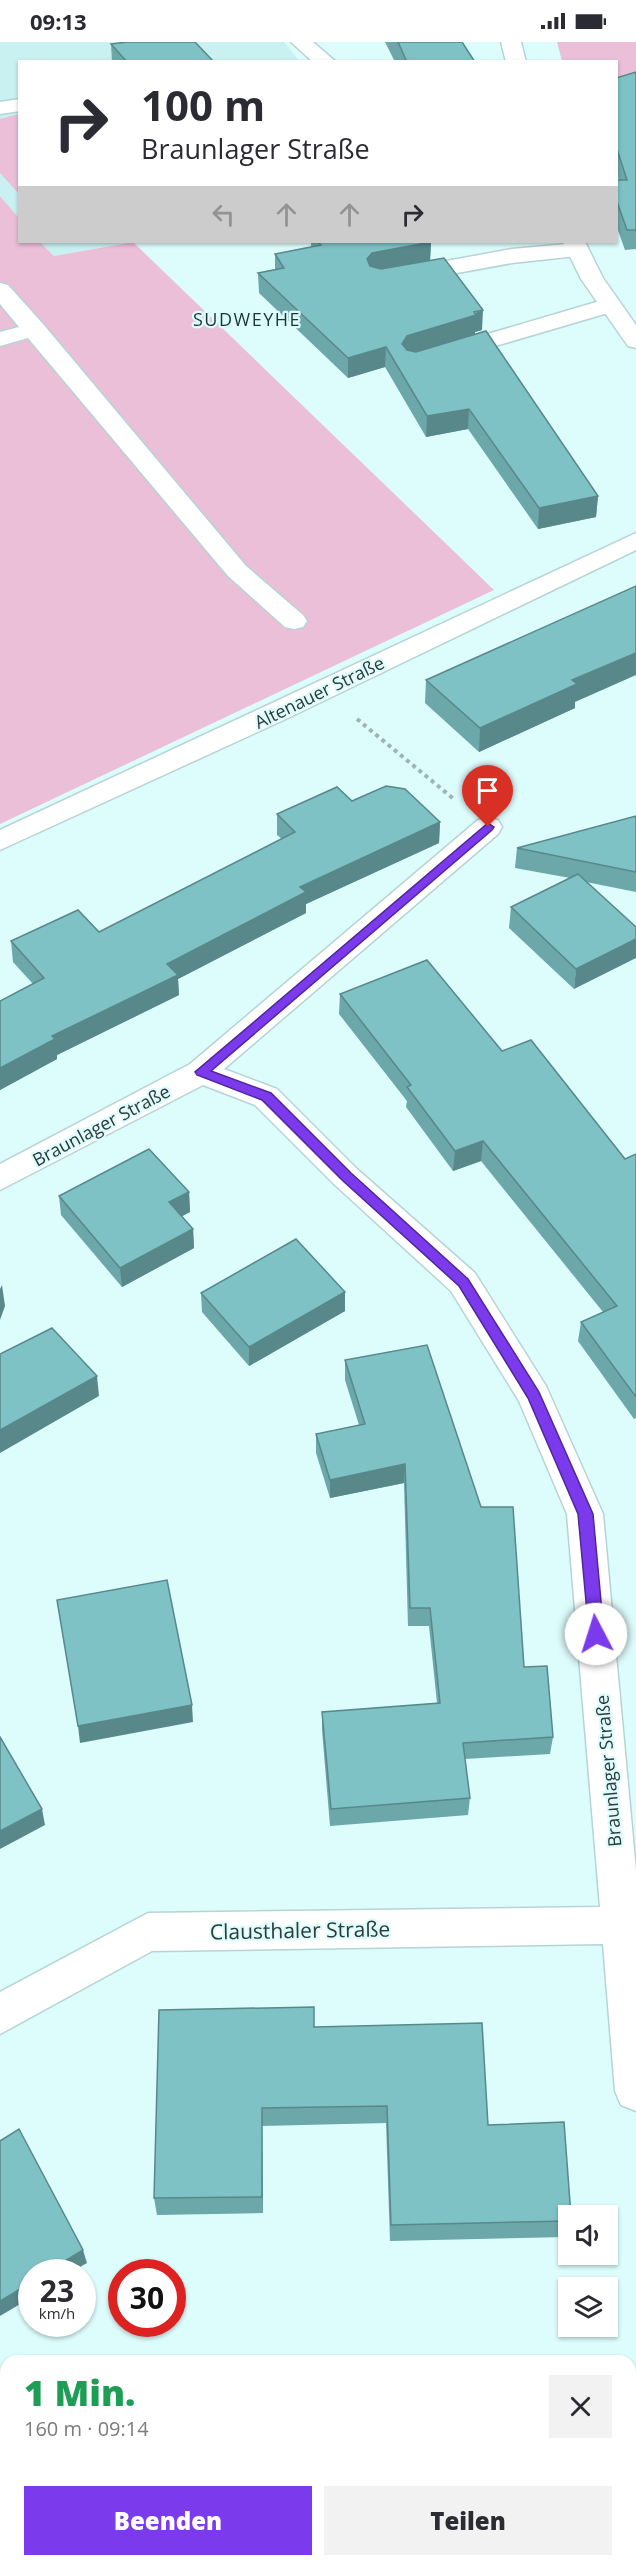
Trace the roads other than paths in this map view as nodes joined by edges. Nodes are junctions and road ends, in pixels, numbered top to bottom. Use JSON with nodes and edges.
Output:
{"nodes":[{"id":1,"x":301,"y":42,"type":"edge"},
{"id":2,"x":511,"y":42,"type":"edge"},
{"id":3,"x":324,"y":60,"type":"edge"},
{"id":4,"x":516,"y":60,"type":"edge"},
{"id":5,"x":18,"y":105,"type":"edge"},
{"id":6,"x":0,"y":108,"type":"edge"},
{"id":7,"x":576,"y":246,"type":"edge"},
{"id":8,"x":391,"y":278,"type":"edge"},
{"id":9,"x":0,"y":290,"type":"edge"},
{"id":10,"x":610,"y":305,"type":"junction"},
{"id":11,"x":34,"y":329,"type":"junction"},
{"id":12,"x":0,"y":339,"type":"edge"},
{"id":13,"x":636,"y":341,"type":"edge"},
{"id":14,"x":426,"y":360,"type":"edge"},
{"id":15,"x":636,"y":540,"type":"edge"},
{"id":16,"x":294,"y":621,"type":"dead end"},
{"id":17,"x":488,"y":827,"type":"road end"},
{"id":18,"x":0,"y":841,"type":"edge"},
{"id":19,"x":201,"y":1072,"type":"junction"},
{"id":20,"x":0,"y":1178,"type":"edge"},
{"id":21,"x":621,"y":1925,"type":"junction"},
{"id":22,"x":0,"y":2014,"type":"edge"},
{"id":23,"x":636,"y":2091,"type":"edge"}],
"edges":[{"from":1,"to":3,"type":"street"},
{"from":2,"to":4,"type":"street"},
{"from":5,"to":6,"type":"street"},
{"from":7,"to":8,"type":"street"},
{"from":7,"to":10,"type":"street"},
{"from":9,"to":11,"type":"street"},
{"from":10,"to":13,"type":"street"},
{"from":10,"to":14,"type":"street"},
{"from":11,"to":12,"type":"street"},
{"from":11,"to":16,"type":"street"},
{"from":15,"to":18,"type":"street","name":"Altenauer Straße"},
{"from":17,"to":19,"type":"street","name":"Braunlager Straße"},
{"from":19,"to":20,"type":"street","name":"Braunlager Straße"},
{"from":19,"to":21,"type":"street","name":"Braunlager Straße"},
{"from":21,"to":22,"type":"street","name":"Clausthaler Straße"},
{"from":21,"to":23,"type":"street","name":"Braunlager Straße"}]}
